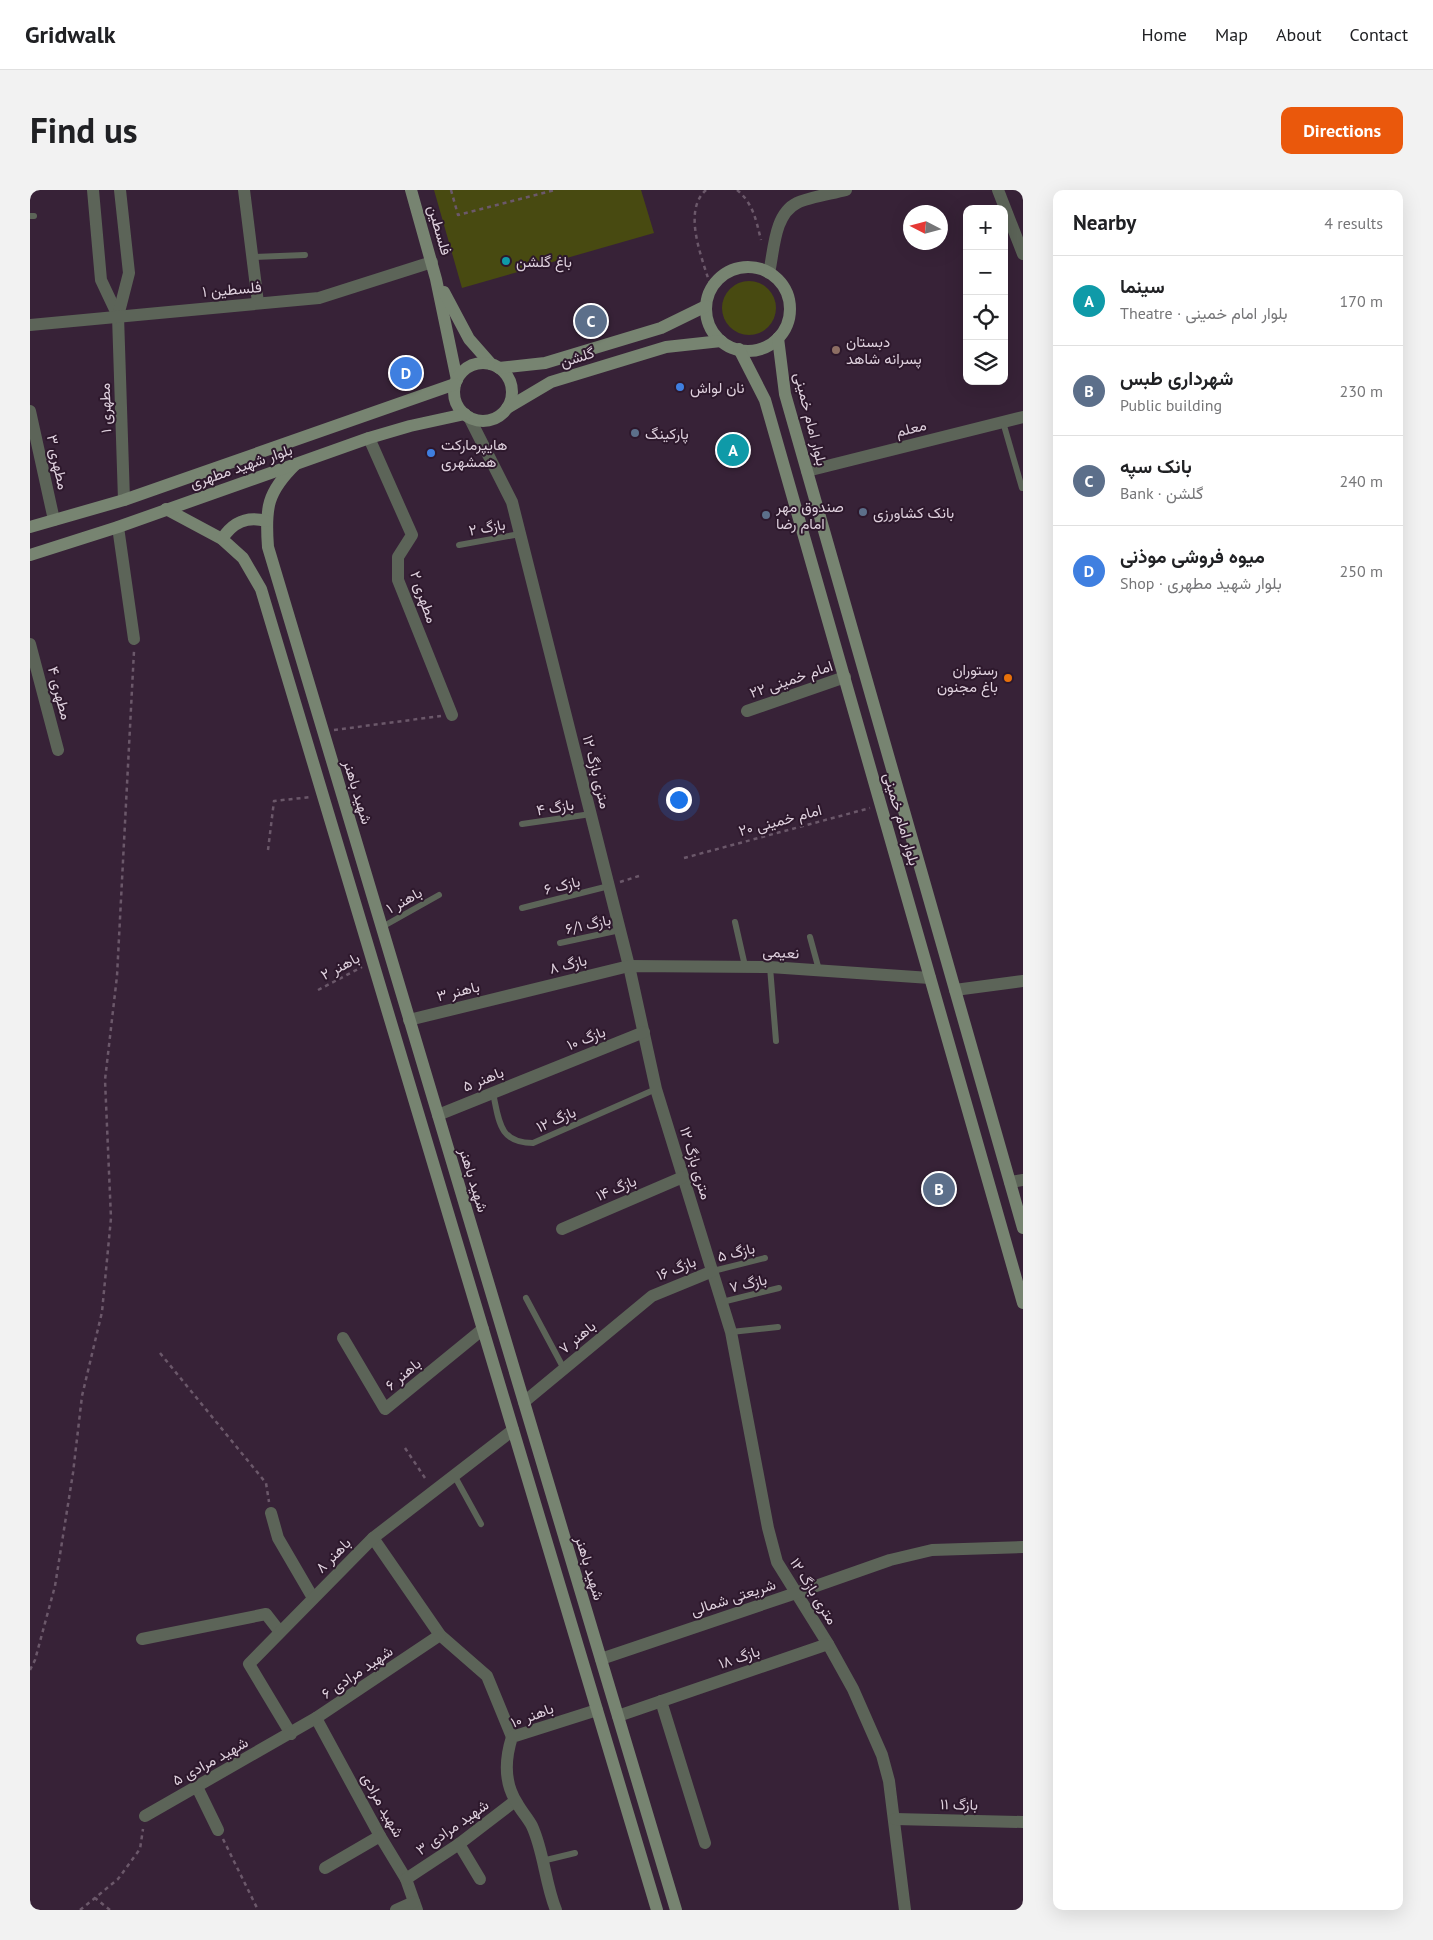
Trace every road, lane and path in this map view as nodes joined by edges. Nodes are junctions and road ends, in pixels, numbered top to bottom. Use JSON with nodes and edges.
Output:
{"nodes":[{"id":1,"x":94,"y":190,"type":"edge"},
{"id":2,"x":120,"y":190,"type":"edge"},
{"id":3,"x":244,"y":190,"type":"edge"},
{"id":4,"x":411,"y":190,"type":"edge"},
{"id":5,"x":451,"y":190,"type":"edge"},
{"id":6,"x":555,"y":190,"type":"edge"},
{"id":7,"x":706,"y":190,"type":"edge"},
{"id":8,"x":737,"y":190,"type":"edge"},
{"id":9,"x":846,"y":190,"type":"edge"},
{"id":10,"x":998,"y":190,"type":"edge"},
{"id":11,"x":763,"y":246,"type":"dead end"},
{"id":12,"x":1023,"y":254,"type":"edge"},
{"id":13,"x":305,"y":255,"type":"dead end"},
{"id":14,"x":252,"y":257,"type":"junction"},
{"id":15,"x":432,"y":262,"type":"junction"},
{"id":16,"x":769,"y":273,"type":"junction"},
{"id":17,"x":436,"y":279,"type":"junction"},
{"id":18,"x":711,"y":288,"type":"junction"},
{"id":19,"x":258,"y":303,"type":"junction"},
{"id":20,"x":706,"y":306,"type":"junction"},
{"id":21,"x":118,"y":316,"type":"junction"},
{"id":22,"x":30,"y":325,"type":"edge"},
{"id":23,"x":778,"y":338,"type":"junction"},
{"id":24,"x":721,"y":341,"type":"junction"},
{"id":25,"x":738,"y":350,"type":"junction"},
{"id":26,"x":495,"y":366,"type":"junction"},
{"id":27,"x":456,"y":382,"type":"junction"},
{"id":28,"x":507,"y":408,"type":"junction"},
{"id":29,"x":30,"y":411,"type":"edge"},
{"id":30,"x":467,"y":416,"type":"junction"},
{"id":31,"x":1023,"y":417,"type":"edge"},
{"id":32,"x":1003,"y":422,"type":"junction"},
{"id":33,"x":369,"y":438,"type":"junction"},
{"id":34,"x":296,"y":464,"type":"junction"},
{"id":35,"x":807,"y":471,"type":"junction"},
{"id":36,"x":1022,"y":488,"type":"edge"},
{"id":37,"x":124,"y":500,"type":"junction"},
{"id":38,"x":166,"y":510,"type":"junction"},
{"id":39,"x":54,"y":520,"type":"junction"},
{"id":40,"x":266,"y":521,"type":"junction"},
{"id":41,"x":30,"y":527,"type":"edge"},
{"id":42,"x":118,"y":527,"type":"junction"},
{"id":43,"x":520,"y":534,"type":"junction"},
{"id":44,"x":222,"y":539,"type":"junction"},
{"id":45,"x":459,"y":545,"type":"dead end"},
{"id":46,"x":30,"y":555,"type":"edge"},
{"id":47,"x":134,"y":639,"type":"joint"},
{"id":48,"x":30,"y":644,"type":"edge"},
{"id":49,"x":844,"y":677,"type":"junction"},
{"id":50,"x":747,"y":711,"type":"dead end"},
{"id":51,"x":452,"y":715,"type":"joint"},
{"id":52,"x":323,"y":732,"type":"junction"},
{"id":53,"x":58,"y":750,"type":"dead end"},
{"id":54,"x":323,"y":796,"type":"junction"},
{"id":55,"x":881,"y":805,"type":"junction"},
{"id":56,"x":591,"y":814,"type":"junction"},
{"id":57,"x":522,"y":824,"type":"dead end"},
{"id":58,"x":268,"y":850,"type":"dead end"},
{"id":59,"x":684,"y":858,"type":"dead end"},
{"id":60,"x":639,"y":876,"type":"dead end"},
{"id":61,"x":609,"y":886,"type":"junction"},
{"id":62,"x":439,"y":895,"type":"dead end"},
{"id":63,"x":522,"y":908,"type":"dead end"},
{"id":64,"x":735,"y":922,"type":"dead end"},
{"id":65,"x":382,"y":927,"type":"junction"},
{"id":66,"x":620,"y":930,"type":"junction"},
{"id":67,"x":810,"y":937,"type":"dead end"},
{"id":68,"x":560,"y":943,"type":"dead end"},
{"id":69,"x":372,"y":961,"type":"junction"},
{"id":70,"x":629,"y":966,"type":"junction"},
{"id":71,"x":745,"y":966,"type":"junction"},
{"id":72,"x":770,"y":966,"type":"junction"},
{"id":73,"x":819,"y":970,"type":"junction"},
{"id":74,"x":930,"y":978,"type":"junction"},
{"id":75,"x":1023,"y":981,"type":"edge"},
{"id":76,"x":318,"y":990,"type":"dead end"},
{"id":77,"x":955,"y":990,"type":"junction"},
{"id":78,"x":515,"y":994,"type":"joint"},
{"id":79,"x":409,"y":1020,"type":"junction"},
{"id":80,"x":391,"y":1025,"type":"junction"},
{"id":81,"x":644,"y":1032,"type":"junction"},
{"id":82,"x":776,"y":1040,"type":"dead end"},
{"id":83,"x":541,"y":1074,"type":"joint"},
{"id":84,"x":656,"y":1089,"type":"junction"},
{"id":85,"x":494,"y":1093,"type":"junction"},
{"id":86,"x":438,"y":1115,"type":"junction"},
{"id":87,"x":683,"y":1177,"type":"junction"},
{"id":88,"x":1023,"y":1180,"type":"edge"},
{"id":89,"x":1010,"y":1182,"type":"junction"},
{"id":90,"x":1023,"y":1228,"type":"edge"},
{"id":91,"x":562,"y":1229,"type":"dead end"},
{"id":92,"x":765,"y":1258,"type":"dead end"},
{"id":93,"x":713,"y":1271,"type":"junction"},
{"id":94,"x":779,"y":1288,"type":"dead end"},
{"id":95,"x":652,"y":1296,"type":"joint"},
{"id":96,"x":526,"y":1298,"type":"dead end"},
{"id":97,"x":722,"y":1302,"type":"junction"},
{"id":98,"x":1023,"y":1303,"type":"edge"},
{"id":99,"x":778,"y":1327,"type":"dead end"},
{"id":100,"x":482,"y":1329,"type":"junction"},
{"id":101,"x":731,"y":1332,"type":"junction"},
{"id":102,"x":344,"y":1338,"type":"dead end"},
{"id":103,"x":160,"y":1353,"type":"dead end"},
{"id":104,"x":564,"y":1369,"type":"junction"},
{"id":105,"x":524,"y":1402,"type":"junction"},
{"id":106,"x":513,"y":1430,"type":"junction"},
{"id":107,"x":405,"y":1448,"type":"dead end"},
{"id":108,"x":454,"y":1475,"type":"junction"},
{"id":109,"x":434,"y":1491,"type":"junction"},
{"id":110,"x":271,"y":1513,"type":"joint"},
{"id":111,"x":481,"y":1524,"type":"dead end"},
{"id":112,"x":373,"y":1538,"type":"junction"},
{"id":113,"x":1023,"y":1547,"type":"edge"},
{"id":114,"x":796,"y":1593,"type":"junction"},
{"id":115,"x":313,"y":1598,"type":"junction"},
{"id":116,"x":280,"y":1632,"type":"junction"},
{"id":117,"x":440,"y":1635,"type":"junction"},
{"id":118,"x":142,"y":1639,"type":"dead end"},
{"id":119,"x":828,"y":1644,"type":"junction"},
{"id":120,"x":601,"y":1658,"type":"junction"},
{"id":121,"x":30,"y":1670,"type":"edge"},
{"id":122,"x":661,"y":1701,"type":"junction"},
{"id":123,"x":597,"y":1710,"type":"junction"},
{"id":124,"x":618,"y":1716,"type":"junction"},
{"id":125,"x":316,"y":1718,"type":"junction"},
{"id":126,"x":291,"y":1734,"type":"junction"},
{"id":127,"x":512,"y":1737,"type":"junction"},
{"id":128,"x":197,"y":1787,"type":"junction"},
{"id":129,"x":515,"y":1801,"type":"junction"},
{"id":130,"x":145,"y":1816,"type":"joint"},
{"id":131,"x":895,"y":1819,"type":"junction"},
{"id":132,"x":1023,"y":1822,"type":"edge"},
{"id":133,"x":218,"y":1830,"type":"joint"},
{"id":134,"x":380,"y":1836,"type":"junction"},
{"id":135,"x":705,"y":1843,"type":"dead end"},
{"id":136,"x":459,"y":1844,"type":"junction"},
{"id":137,"x":575,"y":1853,"type":"dead end"},
{"id":138,"x":542,"y":1860,"type":"junction"},
{"id":139,"x":325,"y":1868,"type":"dead end"},
{"id":140,"x":406,"y":1879,"type":"junction"},
{"id":141,"x":480,"y":1879,"type":"dead end"},
{"id":142,"x":96,"y":1898,"type":"junction"},
{"id":143,"x":415,"y":1906,"type":"edge"},
{"id":144,"x":80,"y":1910,"type":"edge"},
{"id":145,"x":110,"y":1910,"type":"edge"},
{"id":146,"x":258,"y":1910,"type":"edge"},
{"id":147,"x":396,"y":1910,"type":"edge"},
{"id":148,"x":556,"y":1910,"type":"edge"},
{"id":149,"x":657,"y":1910,"type":"edge"},
{"id":150,"x":676,"y":1910,"type":"edge"},
{"id":151,"x":905,"y":1910,"type":"edge"}],
"edges":[{"from":1,"to":21,"type":"street","name":"مطهری ۱"},
{"from":2,"to":21,"type":"street","name":"مطهری ۱"},
{"from":3,"to":14,"type":"street"},
{"from":4,"to":15,"type":"main road","name":"فلسطین"},
{"from":5,"to":6,"type":"path"},
{"from":7,"to":18,"type":"path"},
{"from":8,"to":11,"type":"path"},
{"from":9,"to":16,"type":"street"},
{"from":10,"to":12,"type":"street"},
{"from":13,"to":14,"type":"lane"},
{"from":14,"to":19,"type":"street"},
{"from":15,"to":17,"type":"main road","name":"فلسطین"},
{"from":15,"to":19,"type":"street","name":"فلسطین ۱"},
{"from":16,"to":18,"type":"main road"},
{"from":16,"to":23,"type":"main road"},
{"from":17,"to":26,"type":"main road"},
{"from":17,"to":27,"type":"main road"},
{"from":18,"to":20,"type":"main road"},
{"from":19,"to":21,"type":"street","name":"فلسطین ۱"},
{"from":20,"to":24,"type":"main road"},
{"from":20,"to":26,"type":"main road","name":"گلشن"},
{"from":21,"to":22,"type":"street","name":"فلسطین ۱"},
{"from":21,"to":37,"type":"street","name":"مطهری ۱"},
{"from":23,"to":25,"type":"main road"},
{"from":23,"to":35,"type":"main road","name":"بلوار امام خمینی"},
{"from":24,"to":25,"type":"main road"},
{"from":24,"to":28,"type":"main road","name":"گلشن"},
{"from":25,"to":49,"type":"main road","name":"بلوار امام خمینی"},
{"from":26,"to":27,"type":"main road"},
{"from":26,"to":28,"type":"main road"},
{"from":27,"to":30,"type":"main road"},
{"from":27,"to":37,"type":"main road","name":"بلوار شهید مطهری"},
{"from":28,"to":30,"type":"main road"},
{"from":29,"to":39,"type":"street","name":"مطهری ۳"},
{"from":30,"to":33,"type":"main road","name":"بلوار شهید مطهری"},
{"from":30,"to":43,"type":"street","name":"۱۲ متری بازگ"},
{"from":31,"to":32,"type":"street","name":"معلم"},
{"from":32,"to":35,"type":"street","name":"معلم"},
{"from":32,"to":36,"type":"lane"},
{"from":33,"to":34,"type":"main road","name":"بلوار شهید مطهری"},
{"from":33,"to":51,"type":"street","name":"مطهری ۲"},
{"from":34,"to":38,"type":"main road","name":"بلوار شهید مطهری"},
{"from":34,"to":40,"type":"main road","name":"شهید باهنر"},
{"from":35,"to":77,"type":"main road","name":"بلوار امام خمینی"},
{"from":37,"to":39,"type":"main road","name":"بلوار شهید مطهری"},
{"from":38,"to":42,"type":"main road","name":"بلوار شهید مطهری"},
{"from":38,"to":44,"type":"main road"},
{"from":39,"to":41,"type":"main road","name":"بلوار شهید مطهری"},
{"from":40,"to":44,"type":"main road"},
{"from":40,"to":52,"type":"main road","name":"شهید باهنر"},
{"from":42,"to":46,"type":"main road","name":"بلوار شهید مطهری"},
{"from":42,"to":47,"type":"street"},
{"from":43,"to":45,"type":"lane","name":"بازگ ۲"},
{"from":43,"to":56,"type":"street","name":"۱۲ متری بازگ"},
{"from":44,"to":54,"type":"main road"},
{"from":47,"to":121,"type":"path"},
{"from":48,"to":53,"type":"street","name":"مطهری ۴"},
{"from":49,"to":50,"type":"street","name":"امام خمینی ۲۲"},
{"from":49,"to":55,"type":"main road","name":"بلوار امام خمینی"},
{"from":51,"to":52,"type":"path"},
{"from":52,"to":65,"type":"main road","name":"شهید باهنر"},
{"from":54,"to":58,"type":"path"},
{"from":54,"to":69,"type":"main road"},
{"from":55,"to":59,"type":"path","name":"امام خمینی ۲۰"},
{"from":55,"to":74,"type":"main road","name":"بلوار امام خمینی"},
{"from":56,"to":57,"type":"lane","name":"بازگ ۴"},
{"from":56,"to":61,"type":"street","name":"۱۲ متری بازگ"},
{"from":60,"to":61,"type":"path"},
{"from":61,"to":63,"type":"lane","name":"بازک ۶"},
{"from":61,"to":66,"type":"street","name":"۱۲ متری بازگ"},
{"from":62,"to":65,"type":"lane","name":"باهنر ۱"},
{"from":64,"to":71,"type":"lane"},
{"from":65,"to":79,"type":"main road","name":"شهید باهنر"},
{"from":66,"to":68,"type":"lane","name":"بازگ ۶/۱"},
{"from":66,"to":70,"type":"street","name":"۱۲ متری بازگ"},
{"from":67,"to":73,"type":"lane"},
{"from":69,"to":76,"type":"path","name":"باهنر ۲"},
{"from":69,"to":80,"type":"main road"},
{"from":70,"to":71,"type":"street","name":"نعیمی"},
{"from":70,"to":78,"type":"street","name":"بازگ ۸"},
{"from":70,"to":81,"type":"street","name":"۱۲ متری بازگ"},
{"from":71,"to":72,"type":"street","name":"نعیمی"},
{"from":72,"to":73,"type":"street","name":"نعیمی"},
{"from":72,"to":82,"type":"lane"},
{"from":73,"to":74,"type":"street","name":"نعیمی"},
{"from":74,"to":98,"type":"main road","name":"بلوار امام خمینی"},
{"from":75,"to":77,"type":"street"},
{"from":77,"to":89,"type":"main road","name":"بلوار امام خمینی"},
{"from":78,"to":79,"type":"street","name":"باهنر ۳"},
{"from":79,"to":80,"type":"main road"},
{"from":79,"to":86,"type":"main road","name":"شهید باهنر"},
{"from":80,"to":100,"type":"main road"},
{"from":81,"to":83,"type":"street","name":"بازگ ۱۰"},
{"from":81,"to":84,"type":"street","name":"۱۲ متری بازگ"},
{"from":83,"to":85,"type":"street","name":"باهنر ۵"},
{"from":84,"to":85,"type":"lane","name":"بازگ ۱۲"},
{"from":84,"to":87,"type":"street","name":"۱۲ متری بازگ"},
{"from":85,"to":86,"type":"street","name":"باهنر ۵"},
{"from":86,"to":105,"type":"main road","name":"شهید باهنر"},
{"from":87,"to":91,"type":"street","name":"بازگ ۱۴"},
{"from":87,"to":93,"type":"street","name":"۱۲ متری بازگ"},
{"from":88,"to":89,"type":"street"},
{"from":89,"to":90,"type":"main road","name":"بلوار امام خمینی"},
{"from":92,"to":93,"type":"lane","name":"بازگ ۵"},
{"from":93,"to":95,"type":"street","name":"بازگ ۱۶"},
{"from":93,"to":97,"type":"street","name":"۱۲ متری بازگ"},
{"from":94,"to":97,"type":"lane","name":"بازگ ۷"},
{"from":95,"to":104,"type":"street","name":"باهنر ۷"},
{"from":96,"to":104,"type":"lane"},
{"from":97,"to":101,"type":"street","name":"۱۲ متری بازگ"},
{"from":99,"to":101,"type":"lane"},
{"from":100,"to":102,"type":"street","name":"باهنر ۶"},
{"from":100,"to":106,"type":"main road"},
{"from":101,"to":114,"type":"street","name":"۱۲ متری بازگ"},
{"from":103,"to":110,"type":"path"},
{"from":104,"to":105,"type":"street","name":"باهنر ۷"},
{"from":105,"to":120,"type":"main road","name":"شهید باهنر"},
{"from":106,"to":108,"type":"street","name":"باهنر ۸"},
{"from":106,"to":123,"type":"main road"},
{"from":107,"to":109,"type":"path"},
{"from":108,"to":109,"type":"street","name":"باهنر ۸"},
{"from":108,"to":111,"type":"lane"},
{"from":109,"to":112,"type":"street","name":"باهنر ۸"},
{"from":110,"to":115,"type":"street"},
{"from":112,"to":115,"type":"street","name":"باهنر ۸"},
{"from":112,"to":117,"type":"street"},
{"from":113,"to":114,"type":"street","name":"شریعتی شمالی"},
{"from":114,"to":119,"type":"street","name":"۱۲ متری بازگ"},
{"from":114,"to":120,"type":"street","name":"شریعتی شمالی"},
{"from":115,"to":116,"type":"street","name":"باهنر ۸"},
{"from":116,"to":118,"type":"street"},
{"from":116,"to":126,"type":"street","name":"باهنر ۸"},
{"from":117,"to":125,"type":"street","name":"شهید مرادی ۶"},
{"from":117,"to":127,"type":"street"},
{"from":119,"to":122,"type":"street","name":"بازگ ۱۸"},
{"from":119,"to":131,"type":"street","name":"۱۲ متری بازگ"},
{"from":120,"to":124,"type":"main road","name":"شهید باهنر"},
{"from":122,"to":124,"type":"street","name":"بازگ ۱۸"},
{"from":122,"to":135,"type":"street"},
{"from":123,"to":127,"type":"street","name":"باهنر ۱۰"},
{"from":123,"to":149,"type":"main road"},
{"from":124,"to":150,"type":"main road","name":"شهید باهنر"},
{"from":125,"to":126,"type":"street","name":"شهید مرادی ۶"},
{"from":125,"to":134,"type":"street","name":"شهید مرادی"},
{"from":126,"to":128,"type":"street","name":"شهید مرادی ۵"},
{"from":127,"to":129,"type":"street","name":"باهنر ۱۰"},
{"from":128,"to":130,"type":"street","name":"شهید مرادی ۵"},
{"from":128,"to":133,"type":"street"},
{"from":129,"to":136,"type":"street","name":"شهید مرادی ۳"},
{"from":129,"to":138,"type":"street","name":"باهنر ۱۰"},
{"from":130,"to":142,"type":"path"},
{"from":131,"to":132,"type":"street","name":"بازگ ۱۱"},
{"from":131,"to":151,"type":"street","name":"۱۲ متری بازگ"},
{"from":133,"to":146,"type":"path"},
{"from":134,"to":139,"type":"street"},
{"from":134,"to":140,"type":"street","name":"شهید مرادی"},
{"from":136,"to":140,"type":"street","name":"شهید مرادی ۳"},
{"from":136,"to":141,"type":"street"},
{"from":137,"to":138,"type":"lane"},
{"from":138,"to":148,"type":"street","name":"باهنر ۱۰"},
{"from":140,"to":143,"type":"street","name":"شهید مرادی"},
{"from":142,"to":144,"type":"path"},
{"from":142,"to":145,"type":"path"},
{"from":143,"to":147,"type":"street"}]}
